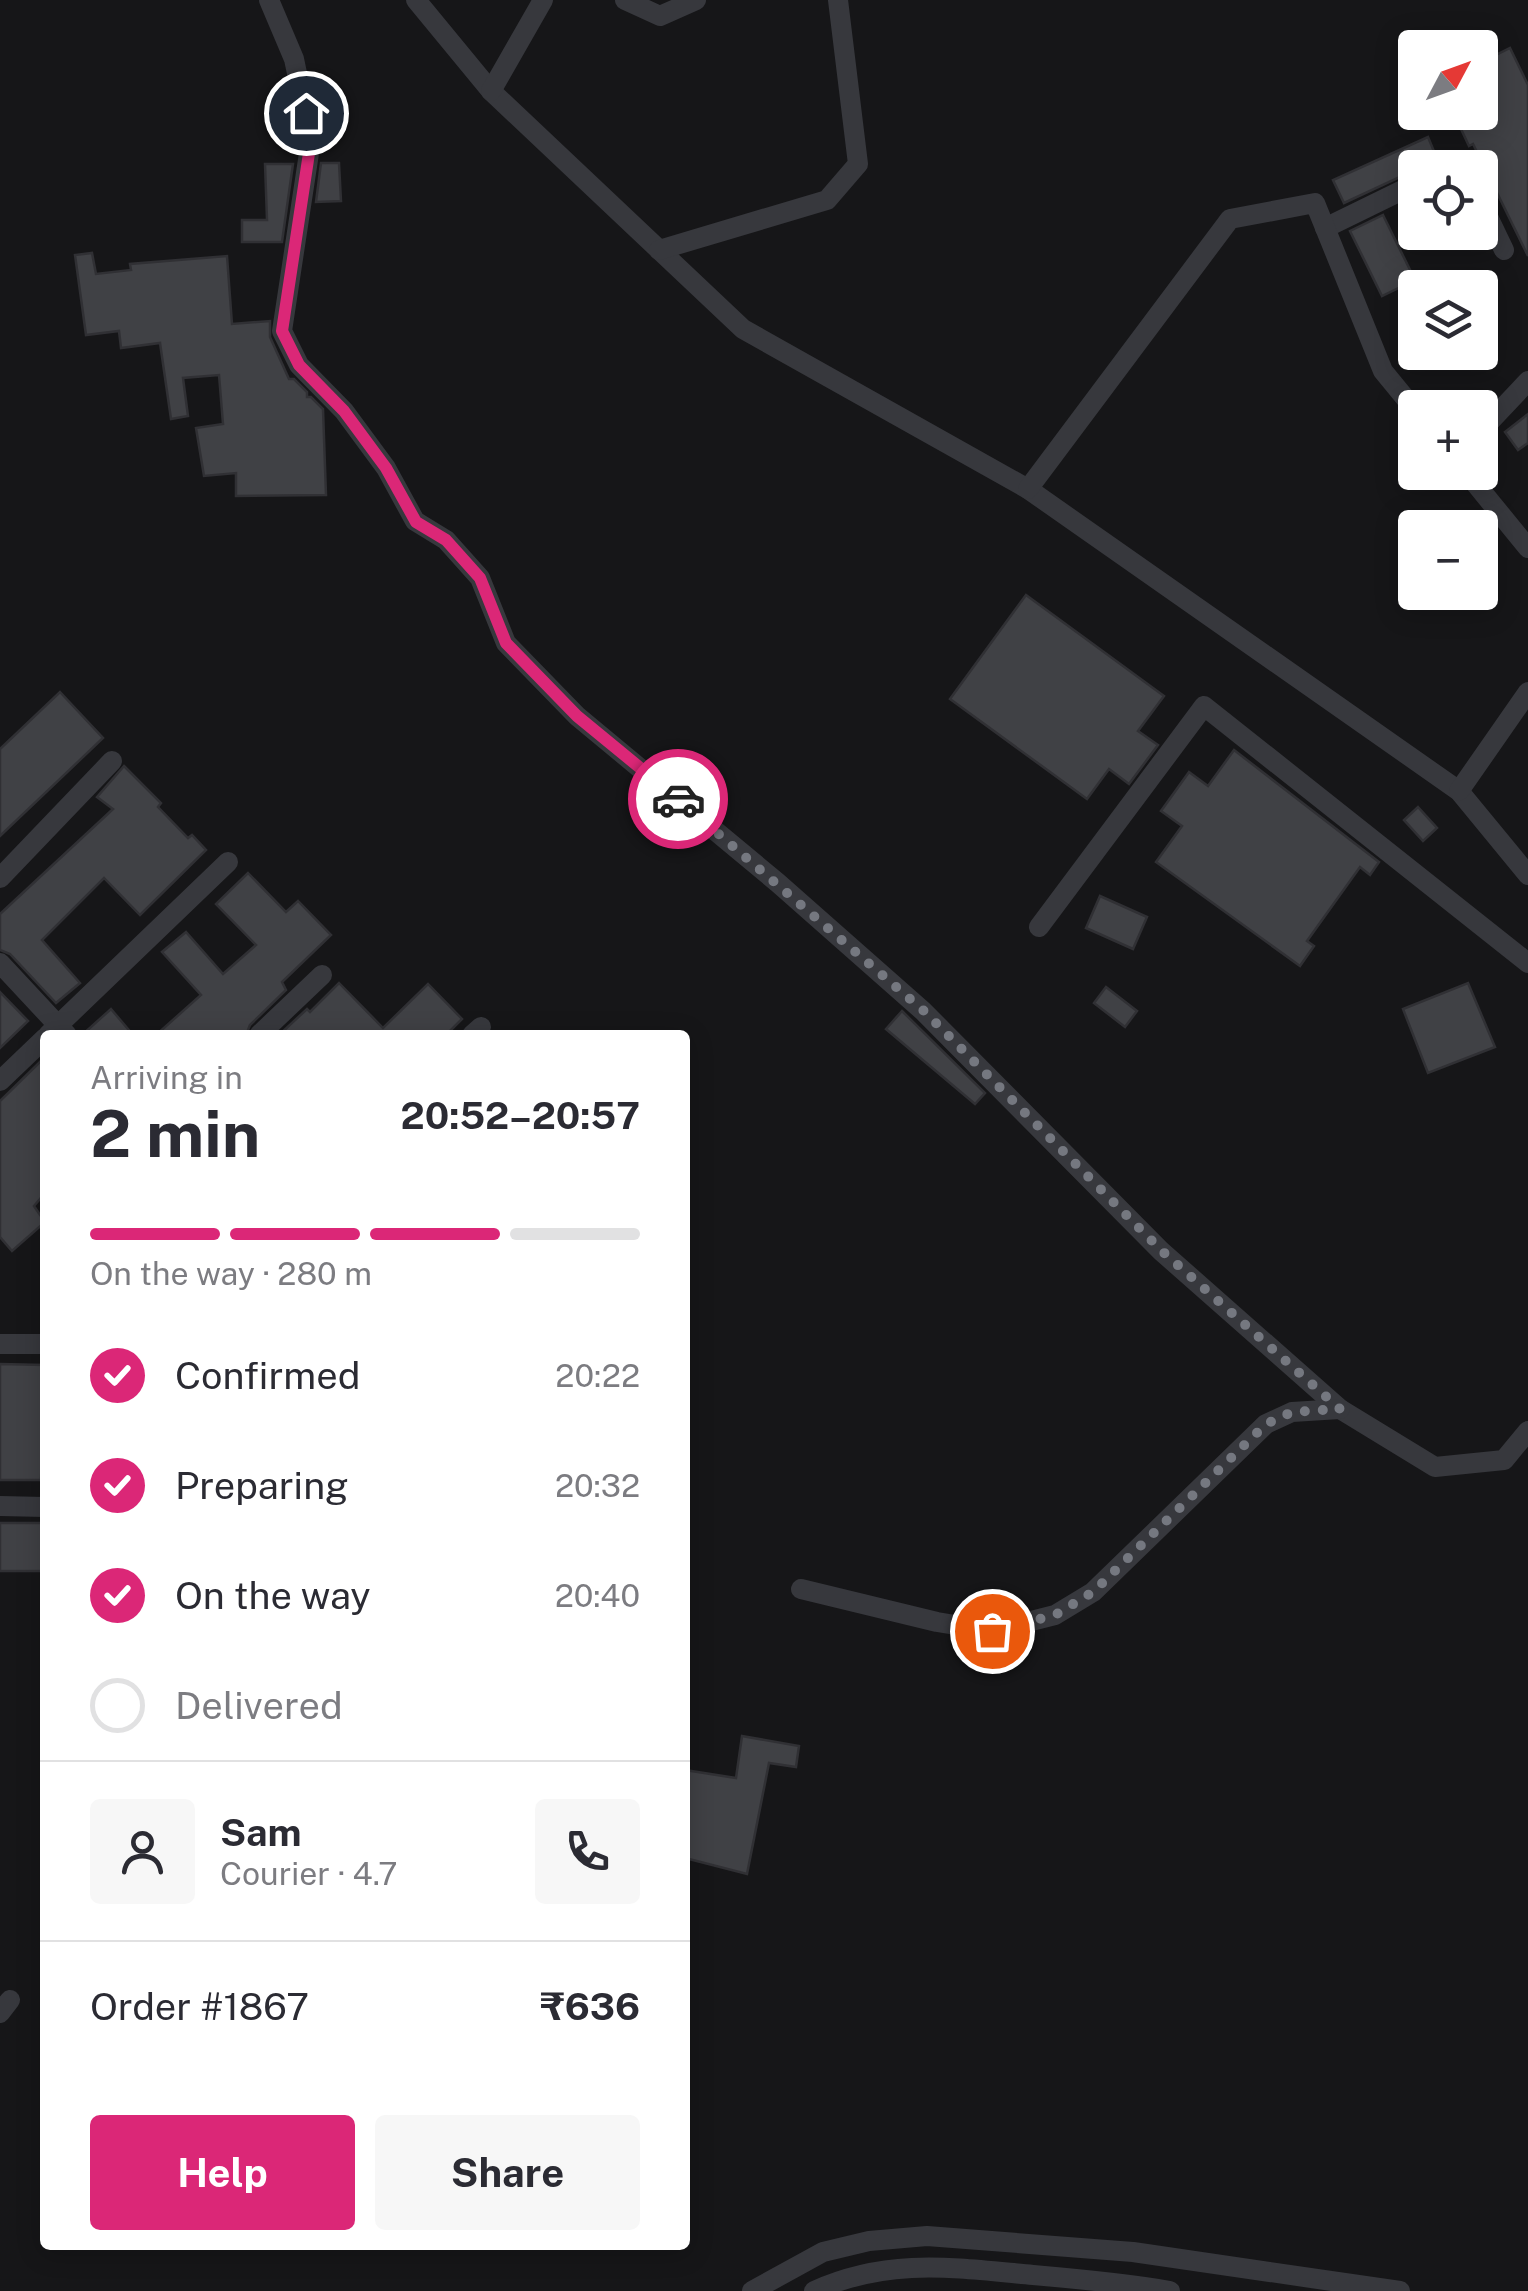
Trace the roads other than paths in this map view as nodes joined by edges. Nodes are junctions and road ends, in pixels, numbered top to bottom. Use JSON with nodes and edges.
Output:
{"nodes":[{"id":1,"x":269,"y":0,"type":"edge"},
{"id":2,"x":416,"y":0,"type":"edge"},
{"id":3,"x":543,"y":0,"type":"edge"},
{"id":4,"x":625,"y":0,"type":"edge"},
{"id":5,"x":696,"y":0,"type":"edge"},
{"id":6,"x":838,"y":0,"type":"edge"},
{"id":7,"x":492,"y":91,"type":"junction"},
{"id":8,"x":1398,"y":192,"type":"edge"},
{"id":9,"x":1325,"y":228,"type":"junction"},
{"id":10,"x":1498,"y":238,"type":"edge"},
{"id":11,"x":660,"y":250,"type":"junction"},
{"id":12,"x":1504,"y":250,"type":"dead end"},
{"id":13,"x":1528,"y":381,"type":"edge"},
{"id":14,"x":1399,"y":390,"type":"edge"},
{"id":15,"x":1498,"y":413,"type":"edge"},
{"id":16,"x":1028,"y":488,"type":"junction"},
{"id":17,"x":1481,"y":490,"type":"edge"},
{"id":18,"x":1528,"y":548,"type":"edge"},
{"id":19,"x":1526,"y":697,"type":"edge"},
{"id":20,"x":112,"y":762,"type":"dead end"},
{"id":21,"x":1459,"y":791,"type":"junction"},
{"id":22,"x":228,"y":862,"type":"dead end"},
{"id":23,"x":1528,"y":875,"type":"edge"},
{"id":24,"x":0,"y":878,"type":"edge"},
{"id":25,"x":1039,"y":927,"type":"dead end"},
{"id":26,"x":1528,"y":963,"type":"edge"},
{"id":27,"x":0,"y":964,"type":"edge"},
{"id":28,"x":322,"y":975,"type":"dead end"},
{"id":29,"x":53,"y":1030,"type":"edge"},
{"id":30,"x":58,"y":1030,"type":"edge"},
{"id":31,"x":263,"y":1030,"type":"edge"},
{"id":32,"x":40,"y":1046,"type":"edge"},
{"id":33,"x":0,"y":1082,"type":"edge"},
{"id":34,"x":0,"y":1344,"type":"edge"},
{"id":35,"x":40,"y":1344,"type":"edge"},
{"id":36,"x":1340,"y":1409,"type":"junction"},
{"id":37,"x":1528,"y":1431,"type":"edge"},
{"id":38,"x":0,"y":1506,"type":"edge"},
{"id":39,"x":40,"y":1507,"type":"edge"},
{"id":40,"x":801,"y":1589,"type":"dead end"},
{"id":41,"x":752,"y":2291,"type":"edge"},
{"id":42,"x":814,"y":2291,"type":"edge"},
{"id":43,"x":1170,"y":2291,"type":"edge"},
{"id":44,"x":1400,"y":2291,"type":"edge"}],
"edges":[{"from":1,"to":36,"type":"street"},
{"from":2,"to":7,"type":"street"},
{"from":3,"to":7,"type":"street"},
{"from":4,"to":5,"type":"street"},
{"from":6,"to":11,"type":"street"},
{"from":7,"to":11,"type":"street"},
{"from":8,"to":9,"type":"street"},
{"from":9,"to":14,"type":"street"},
{"from":9,"to":16,"type":"street"},
{"from":10,"to":12,"type":"street"},
{"from":11,"to":16,"type":"street"},
{"from":13,"to":15,"type":"street"},
{"from":16,"to":21,"type":"street"},
{"from":17,"to":18,"type":"street"},
{"from":19,"to":21,"type":"street"},
{"from":20,"to":24,"type":"street"},
{"from":21,"to":23,"type":"street"},
{"from":22,"to":30,"type":"street"},
{"from":25,"to":26,"type":"street"},
{"from":27,"to":29,"type":"street"},
{"from":28,"to":31,"type":"street"},
{"from":32,"to":33,"type":"street"},
{"from":34,"to":35,"type":"street"},
{"from":36,"to":37,"type":"street"},
{"from":36,"to":40,"type":"street"},
{"from":38,"to":39,"type":"street"},
{"from":41,"to":44,"type":"street"},
{"from":42,"to":43,"type":"street"}]}
